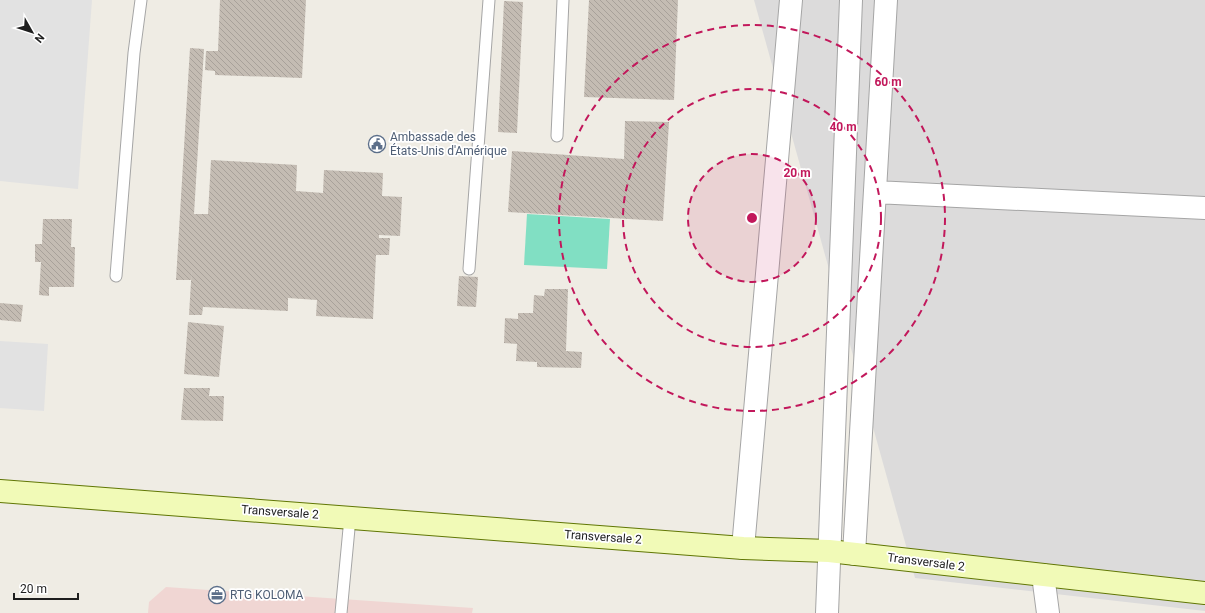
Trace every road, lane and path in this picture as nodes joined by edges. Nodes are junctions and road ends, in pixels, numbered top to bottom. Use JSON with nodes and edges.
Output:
{"nodes":[{"id":1,"x":141,"y":0,"type":"edge"},
{"id":2,"x":489,"y":0,"type":"edge"},
{"id":3,"x":563,"y":0,"type":"edge"},
{"id":4,"x":792,"y":0,"type":"edge"},
{"id":5,"x":850,"y":0,"type":"edge"},
{"id":6,"x":886,"y":0,"type":"edge"},
{"id":7,"x":557,"y":136,"type":"dead end"},
{"id":8,"x":875,"y":192,"type":"junction"},
{"id":9,"x":1205,"y":208,"type":"edge"},
{"id":10,"x":469,"y":269,"type":"dead end"},
{"id":11,"x":116,"y":276,"type":"dead end"},
{"id":12,"x":0,"y":491,"type":"edge"},
{"id":13,"x":350,"y":518,"type":"junction"},
{"id":14,"x":744,"y":548,"type":"junction"},
{"id":15,"x":829,"y":550,"type":"junction"},
{"id":16,"x":854,"y":554,"type":"junction"},
{"id":17,"x":1043,"y":576,"type":"junction"},
{"id":18,"x":1205,"y":593,"type":"edge"},
{"id":19,"x":341,"y":613,"type":"edge"},
{"id":20,"x":827,"y":613,"type":"edge"},
{"id":21,"x":1048,"y":613,"type":"edge"}],
"edges":[{"from":1,"to":11,"type":"lane"},
{"from":2,"to":10,"type":"lane"},
{"from":3,"to":7,"type":"lane"},
{"from":4,"to":14,"type":"street"},
{"from":5,"to":15,"type":"street"},
{"from":6,"to":8,"type":"street"},
{"from":8,"to":9,"type":"street"},
{"from":8,"to":16,"type":"street"},
{"from":12,"to":13,"type":"main road","name":"Transversale 2"},
{"from":13,"to":14,"type":"main road","name":"Transversale 2"},
{"from":13,"to":19,"type":"lane"},
{"from":14,"to":15,"type":"main road","name":"Transversale 2"},
{"from":15,"to":16,"type":"main road","name":"Transversale 2"},
{"from":15,"to":20,"type":"street"},
{"from":16,"to":17,"type":"main road","name":"Transversale 2"},
{"from":17,"to":18,"type":"main road","name":"Transversale 2"},
{"from":17,"to":21,"type":"street"}]}
